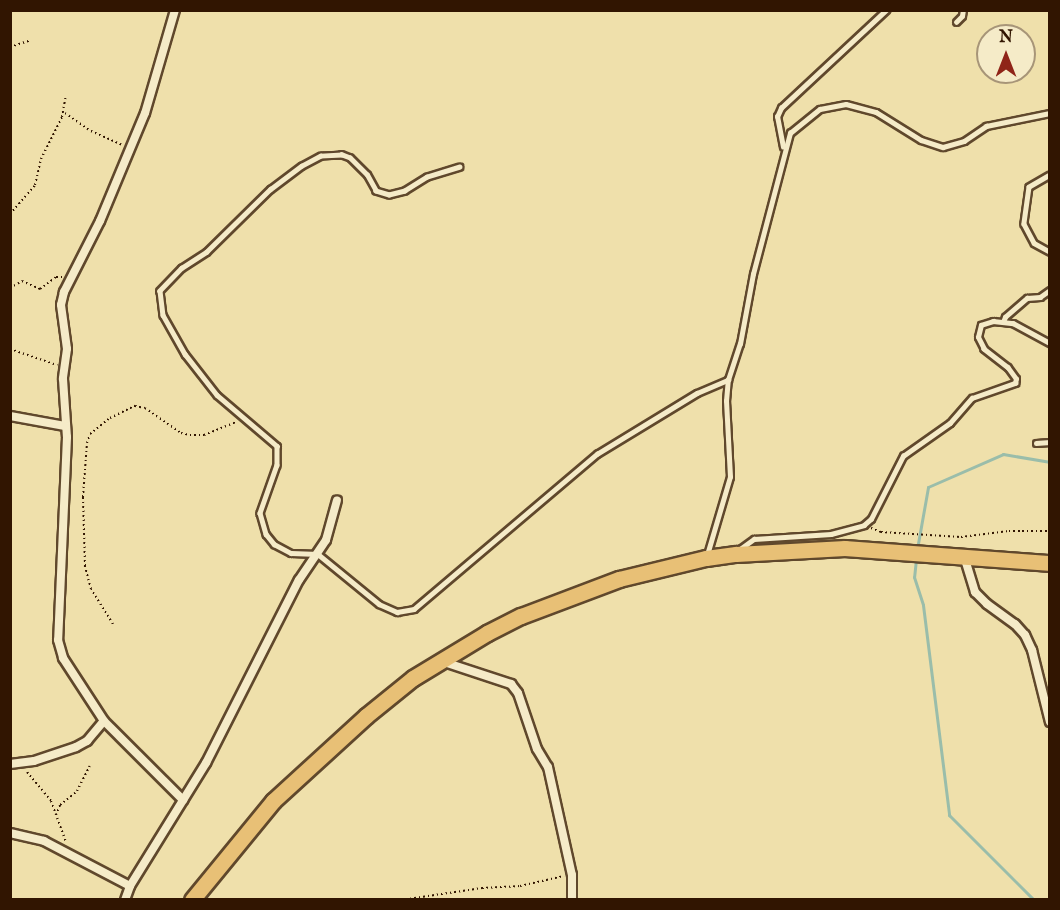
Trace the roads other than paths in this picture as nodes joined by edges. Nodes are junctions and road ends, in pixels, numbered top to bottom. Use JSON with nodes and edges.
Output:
{"nodes":[{"id":1,"x":175,"y":10,"type":"edge"},
{"id":2,"x":886,"y":10,"type":"edge"},
{"id":3,"x":963,"y":10,"type":"edge"},
{"id":4,"x":956,"y":22,"type":"dead end"},
{"id":5,"x":1050,"y":113,"type":"edge"},
{"id":6,"x":784,"y":150,"type":"junction"},
{"id":7,"x":460,"y":167,"type":"dead end"},
{"id":8,"x":1050,"y":175,"type":"edge"},
{"id":9,"x":1050,"y":252,"type":"edge"},
{"id":10,"x":1050,"y":290,"type":"edge"},
{"id":11,"x":1003,"y":322,"type":"junction"},
{"id":12,"x":1050,"y":343,"type":"edge"},
{"id":13,"x":728,"y":380,"type":"junction"},
{"id":14,"x":10,"y":416,"type":"edge"},
{"id":15,"x":65,"y":426,"type":"junction"},
{"id":16,"x":1036,"y":442,"type":"dead end"},
{"id":17,"x":1050,"y":442,"type":"edge"},
{"id":18,"x":337,"y":501,"type":"dead end"},
{"id":19,"x":318,"y":554,"type":"junction"},
{"id":20,"x":736,"y":554,"type":"junction"},
{"id":21,"x":964,"y":556,"type":"junction"},
{"id":22,"x":706,"y":558,"type":"junction"},
{"id":23,"x":1050,"y":563,"type":"edge"},
{"id":24,"x":441,"y":662,"type":"junction"},
{"id":25,"x":104,"y":721,"type":"junction"},
{"id":26,"x":1050,"y":722,"type":"edge"},
{"id":27,"x":11,"y":764,"type":"edge"},
{"id":28,"x":183,"y":800,"type":"junction"},
{"id":29,"x":10,"y":833,"type":"edge"},
{"id":30,"x":130,"y":886,"type":"junction"},
{"id":31,"x":125,"y":900,"type":"edge"},
{"id":32,"x":192,"y":900,"type":"edge"},
{"id":33,"x":572,"y":900,"type":"edge"}],
"edges":[{"from":1,"to":15,"type":"street"},
{"from":2,"to":6,"type":"lane"},
{"from":3,"to":4,"type":"lane"},
{"from":5,"to":6,"type":"lane"},
{"from":6,"to":13,"type":"lane"},
{"from":7,"to":19,"type":"lane"},
{"from":8,"to":9,"type":"lane"},
{"from":10,"to":11,"type":"lane"},
{"from":11,"to":12,"type":"lane"},
{"from":11,"to":20,"type":"lane"},
{"from":13,"to":19,"type":"lane"},
{"from":13,"to":22,"type":"lane"},
{"from":14,"to":15,"type":"street"},
{"from":15,"to":25,"type":"street"},
{"from":16,"to":17,"type":"lane"},
{"from":18,"to":19,"type":"street"},
{"from":19,"to":28,"type":"street"},
{"from":20,"to":21,"type":"highway"},
{"from":20,"to":22,"type":"highway"},
{"from":21,"to":23,"type":"highway"},
{"from":21,"to":26,"type":"street"},
{"from":22,"to":24,"type":"highway"},
{"from":24,"to":32,"type":"highway"},
{"from":24,"to":33,"type":"street"},
{"from":25,"to":27,"type":"street"},
{"from":25,"to":28,"type":"street"},
{"from":28,"to":30,"type":"street"},
{"from":29,"to":30,"type":"street"},
{"from":30,"to":31,"type":"street"}]}
